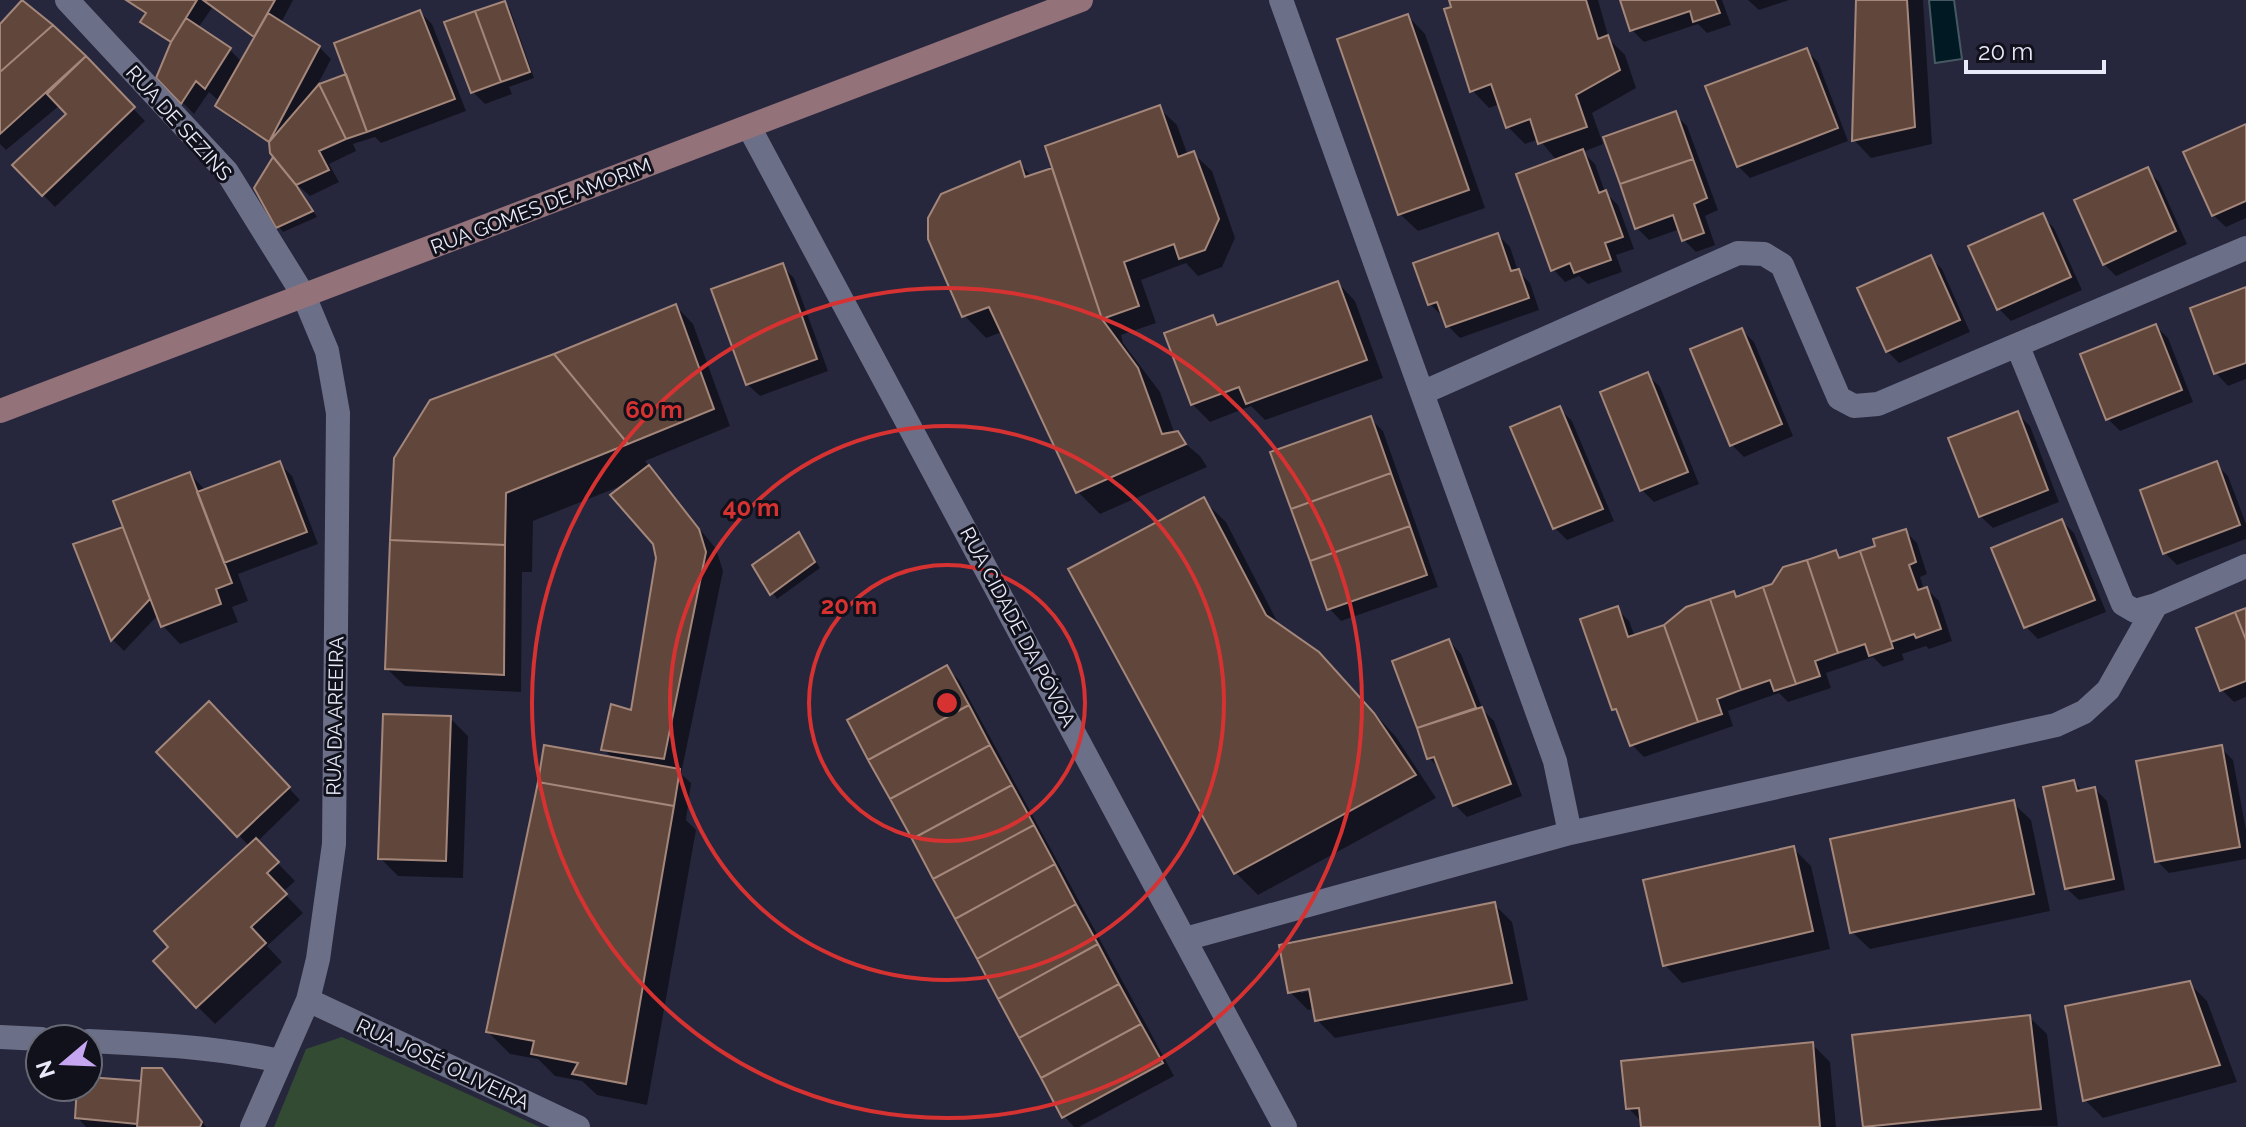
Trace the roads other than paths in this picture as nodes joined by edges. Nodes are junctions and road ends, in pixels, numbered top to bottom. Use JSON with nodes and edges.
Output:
{"nodes":[{"id":1,"x":67,"y":0,"type":"edge"},
{"id":2,"x":1081,"y":0,"type":"edge"},
{"id":3,"x":1281,"y":0,"type":"edge"},
{"id":4,"x":749,"y":127,"type":"junction"},
{"id":5,"x":2246,"y":248,"type":"edge"},
{"id":6,"x":304,"y":296,"type":"junction"},
{"id":7,"x":2018,"y":347,"type":"junction"},
{"id":8,"x":1422,"y":393,"type":"junction"},
{"id":9,"x":0,"y":411,"type":"edge"},
{"id":10,"x":2246,"y":566,"type":"edge"},
{"id":11,"x":2156,"y":605,"type":"junction"},
{"id":12,"x":1570,"y":833,"type":"junction"},
{"id":13,"x":1185,"y":939,"type":"junction"},
{"id":14,"x":308,"y":1000,"type":"junction"},
{"id":15,"x":0,"y":1037,"type":"edge"},
{"id":16,"x":24,"y":1038,"type":"edge"},
{"id":17,"x":104,"y":1042,"type":"edge"},
{"id":18,"x":280,"y":1061,"type":"junction"},
{"id":19,"x":252,"y":1127,"type":"edge"},
{"id":20,"x":578,"y":1127,"type":"edge"},
{"id":21,"x":1285,"y":1127,"type":"edge"}],
"edges":[{"from":1,"to":6,"type":"street","name":"RUA DE SEZINS"},
{"from":2,"to":4,"type":"main road","name":"RUA GOMES DE AMORIM"},
{"from":3,"to":8,"type":"street"},
{"from":4,"to":6,"type":"main road","name":"RUA GOMES DE AMORIM"},
{"from":4,"to":13,"type":"street","name":"RUA CIDADE DA PÓVOA"},
{"from":5,"to":7,"type":"street"},
{"from":6,"to":9,"type":"main road","name":"RUA GOMES DE AMORIM"},
{"from":6,"to":14,"type":"street","name":"RUA DA AREEIRA"},
{"from":7,"to":8,"type":"street"},
{"from":7,"to":11,"type":"street"},
{"from":8,"to":12,"type":"street"},
{"from":10,"to":11,"type":"street"},
{"from":11,"to":12,"type":"street"},
{"from":12,"to":13,"type":"street"},
{"from":13,"to":21,"type":"street","name":"RUA CIDADE DA PÓVOA"},
{"from":14,"to":18,"type":"street","name":"RUA DA AREEIRA"},
{"from":14,"to":20,"type":"street","name":"RUA JOSÉ OLIVEIRA"},
{"from":15,"to":16,"type":"street"},
{"from":17,"to":18,"type":"street"},
{"from":18,"to":19,"type":"street","name":"RUA DA AREEIRA"}]}
